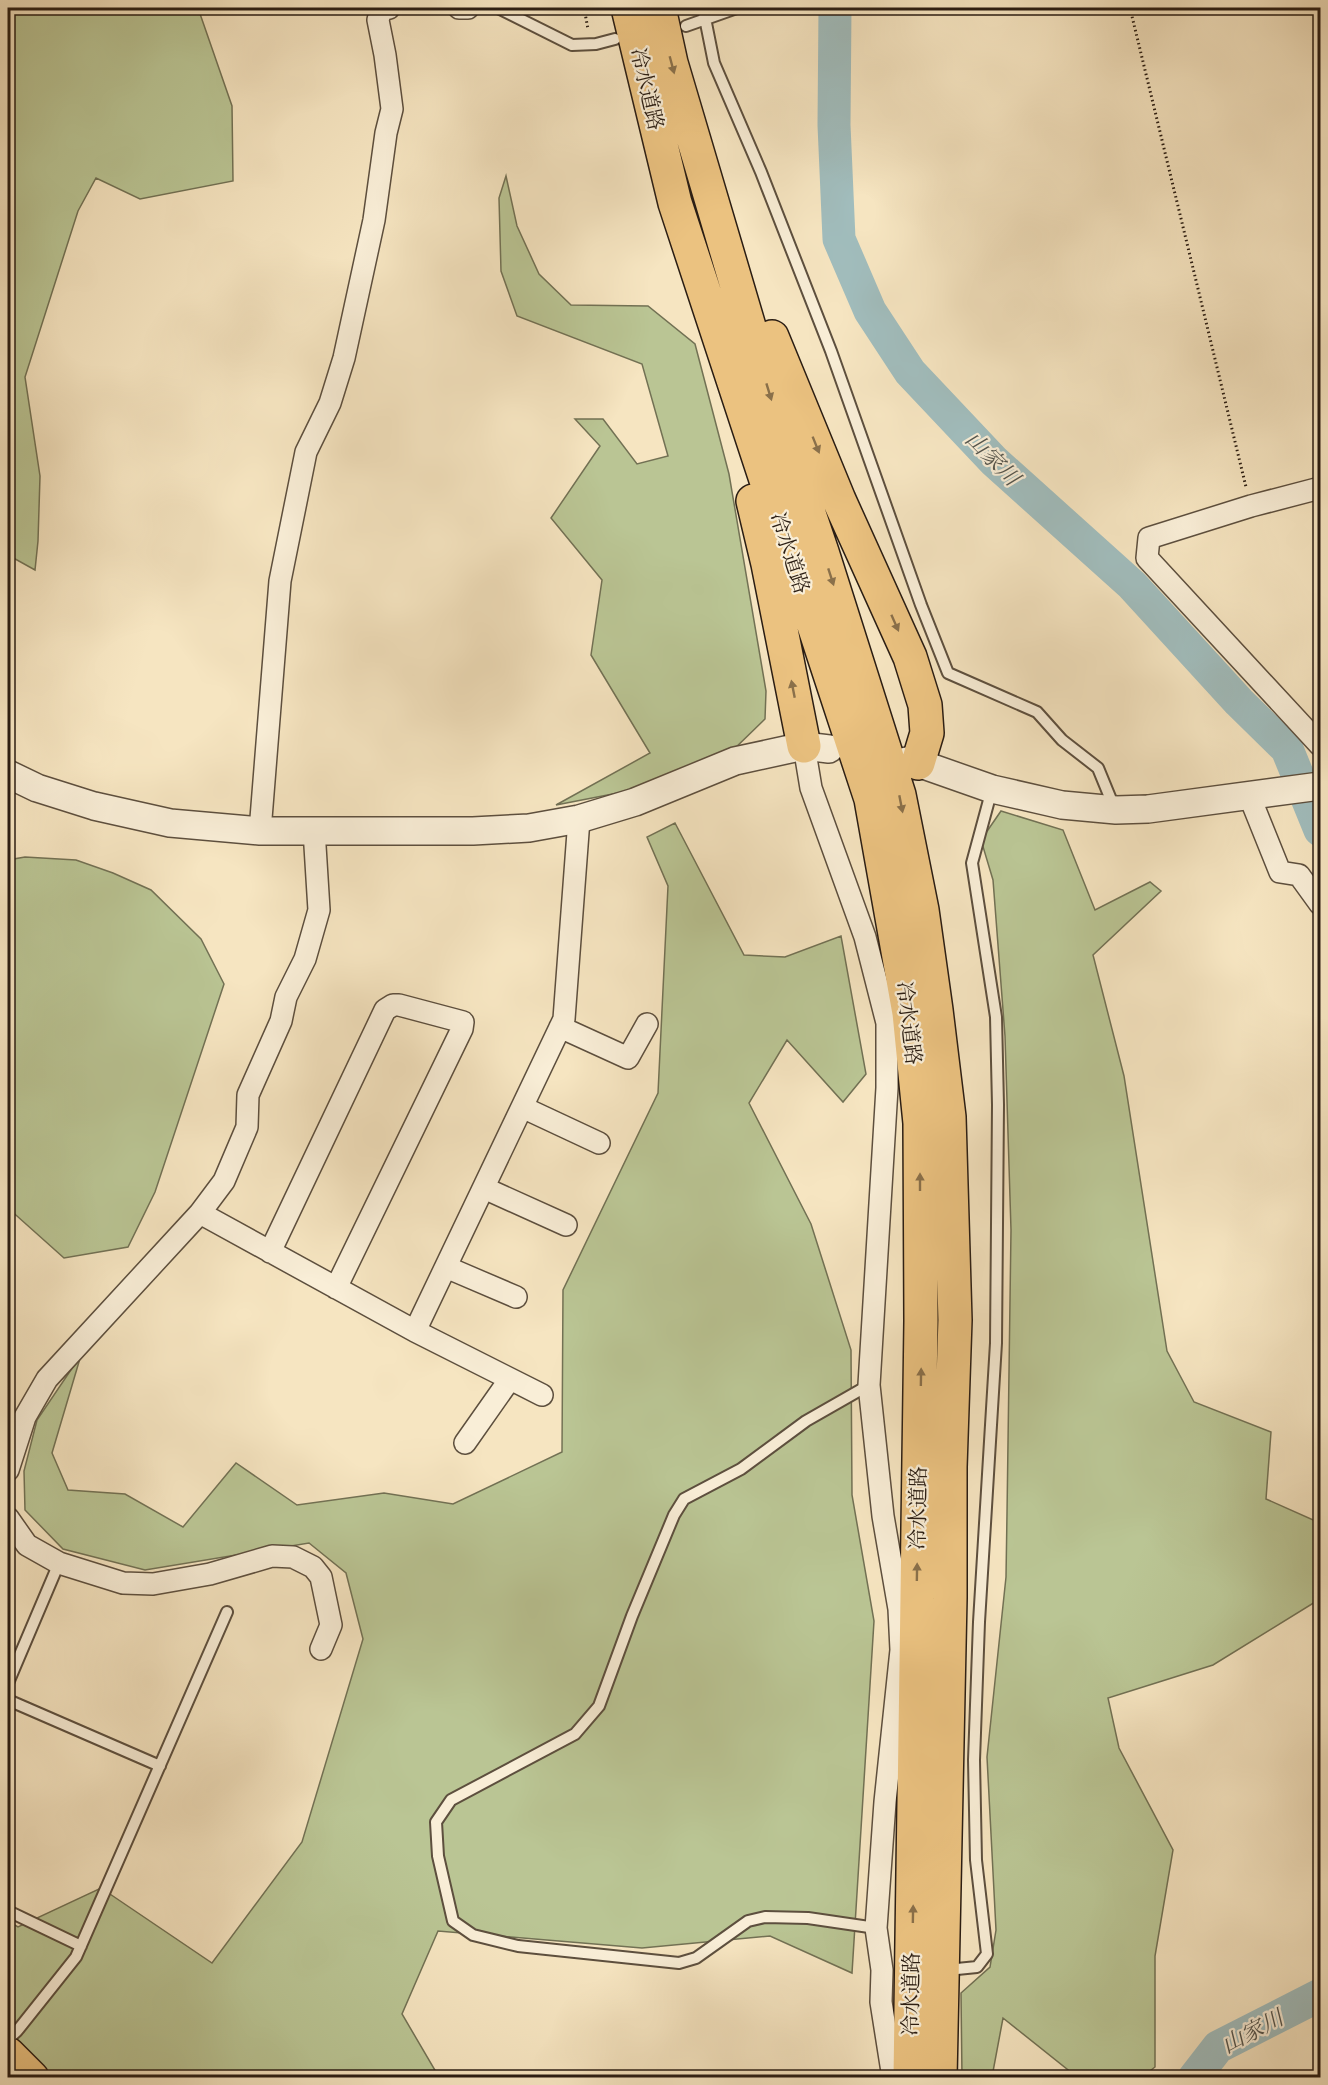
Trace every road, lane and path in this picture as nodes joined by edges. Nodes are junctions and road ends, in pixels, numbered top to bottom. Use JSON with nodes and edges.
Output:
{"nodes":[{"id":1,"x":389,"y":8,"type":"edge"},
{"id":2,"x":459,"y":8,"type":"edge"},
{"id":3,"x":468,"y":8,"type":"edge"},
{"id":4,"x":498,"y":8,"type":"edge"},
{"id":5,"x":584,"y":8,"type":"edge"},
{"id":6,"x":628,"y":8,"type":"edge"},
{"id":7,"x":659,"y":8,"type":"edge"},
{"id":8,"x":736,"y":8,"type":"edge"},
{"id":9,"x":1130,"y":8,"type":"edge"},
{"id":10,"x":704,"y":13,"type":"edge"},
{"id":11,"x":686,"y":26,"type":"dead end"},
{"id":12,"x":615,"y":39,"type":"dead end"},
{"id":13,"x":596,"y":44,"type":"junction"},
{"id":14,"x":711,"y":198,"type":"junction"},
{"id":15,"x":703,"y":289,"type":"junction"},
{"id":16,"x":1320,"y":488,"type":"edge"},
{"id":17,"x":1251,"y":506,"type":"junction"},
{"id":18,"x":1320,"y":745,"type":"edge"},
{"id":19,"x":816,"y":748,"type":"junction"},
{"id":20,"x":912,"y":762,"type":"joint"},
{"id":21,"x":8,"y":774,"type":"edge"},
{"id":22,"x":1320,"y":786,"type":"edge"},
{"id":23,"x":992,"y":789,"type":"junction"},
{"id":24,"x":1249,"y":795,"type":"junction"},
{"id":25,"x":1116,"y":810,"type":"junction"},
{"id":26,"x":579,"y":819,"type":"junction"},
{"id":27,"x":314,"y":830,"type":"junction"},
{"id":28,"x":260,"y":831,"type":"junction"},
{"id":29,"x":1320,"y":903,"type":"edge"},
{"id":30,"x":646,"y":1024,"type":"dead end"},
{"id":31,"x":560,"y":1027,"type":"junction"},
{"id":32,"x":522,"y":1107,"type":"junction"},
{"id":33,"x":599,"y":1143,"type":"dead end"},
{"id":34,"x":484,"y":1188,"type":"junction"},
{"id":35,"x":200,"y":1213,"type":"junction"},
{"id":36,"x":566,"y":1225,"type":"dead end"},
{"id":37,"x":270,"y":1252,"type":"junction"},
{"id":38,"x":446,"y":1267,"type":"junction"},
{"id":39,"x":336,"y":1288,"type":"junction"},
{"id":40,"x":516,"y":1296,"type":"dead end"},
{"id":41,"x":415,"y":1331,"type":"junction"},
{"id":42,"x":510,"y":1379,"type":"junction"},
{"id":43,"x":869,"y":1385,"type":"junction"},
{"id":44,"x":542,"y":1395,"type":"dead end"},
{"id":45,"x":465,"y":1443,"type":"dead end"},
{"id":46,"x":8,"y":1470,"type":"edge"},
{"id":47,"x":8,"y":1518,"type":"edge"},
{"id":48,"x":59,"y":1563,"type":"junction"},
{"id":49,"x":227,"y":1612,"type":"dead end"},
{"id":50,"x":321,"y":1649,"type":"dead end"},
{"id":51,"x":8,"y":1683,"type":"edge"},
{"id":52,"x":8,"y":1700,"type":"edge"},
{"id":53,"x":160,"y":1766,"type":"junction"},
{"id":54,"x":8,"y":1911,"type":"edge"},
{"id":55,"x":876,"y":1928,"type":"junction"},
{"id":56,"x":81,"y":1946,"type":"junction"},
{"id":57,"x":957,"y":1969,"type":"dead end"},
{"id":58,"x":8,"y":2039,"type":"edge"},
{"id":59,"x":8,"y":2054,"type":"edge"},
{"id":60,"x":32,"y":2078,"type":"edge"},
{"id":61,"x":892,"y":2078,"type":"edge"},
{"id":62,"x":910,"y":2078,"type":"edge"},
{"id":63,"x":940,"y":2078,"type":"edge"}],
"edges":[{"from":1,"to":28,"type":"street"},
{"from":2,"to":3,"type":"street"},
{"from":4,"to":13,"type":"lane"},
{"from":5,"to":13,"type":"path"},
{"from":6,"to":15,"type":"main road","name":"冷水道路"},
{"from":7,"to":14,"type":"main road","name":"冷水道路","one_way":true},
{"from":8,"to":10,"type":"lane"},
{"from":9,"to":17,"type":"path"},
{"from":10,"to":11,"type":"lane"},
{"from":10,"to":25,"type":"lane"},
{"from":12,"to":13,"type":"lane"},
{"from":14,"to":20,"type":"main road","one_way":true},
{"from":14,"to":63,"type":"main road","name":"冷水道路","one_way":true},
{"from":19,"to":15,"type":"main road","one_way":true},
{"from":62,"to":15,"type":"main road","name":"冷水道路","one_way":true},
{"from":16,"to":17,"type":"street"},
{"from":17,"to":18,"type":"street"},
{"from":19,"to":26,"type":"street"},
{"from":19,"to":43,"type":"street"},
{"from":20,"to":23,"type":"street"},
{"from":21,"to":28,"type":"street"},
{"from":22,"to":24,"type":"street"},
{"from":23,"to":25,"type":"street"},
{"from":23,"to":57,"type":"lane"},
{"from":24,"to":25,"type":"street"},
{"from":24,"to":29,"type":"street"},
{"from":26,"to":27,"type":"street"},
{"from":26,"to":31,"type":"street"},
{"from":27,"to":28,"type":"street"},
{"from":27,"to":35,"type":"street"},
{"from":30,"to":31,"type":"street"},
{"from":31,"to":32,"type":"street"},
{"from":32,"to":33,"type":"street"},
{"from":32,"to":34,"type":"street"},
{"from":34,"to":36,"type":"street"},
{"from":34,"to":38,"type":"street"},
{"from":35,"to":37,"type":"street"},
{"from":35,"to":46,"type":"street"},
{"from":37,"to":39,"type":"street"},
{"from":37,"to":39,"type":"street"},
{"from":38,"to":40,"type":"street"},
{"from":38,"to":41,"type":"street"},
{"from":39,"to":41,"type":"street"},
{"from":41,"to":42,"type":"street"},
{"from":42,"to":44,"type":"street"},
{"from":42,"to":45,"type":"street"},
{"from":43,"to":55,"type":"street"},
{"from":43,"to":55,"type":"lane"},
{"from":47,"to":48,"type":"street"},
{"from":48,"to":50,"type":"street"},
{"from":48,"to":51,"type":"lane"},
{"from":49,"to":53,"type":"lane"},
{"from":52,"to":53,"type":"lane"},
{"from":53,"to":56,"type":"lane"},
{"from":54,"to":56,"type":"lane"},
{"from":55,"to":61,"type":"street"},
{"from":56,"to":58,"type":"lane"},
{"from":59,"to":60,"type":"main road"}]}
